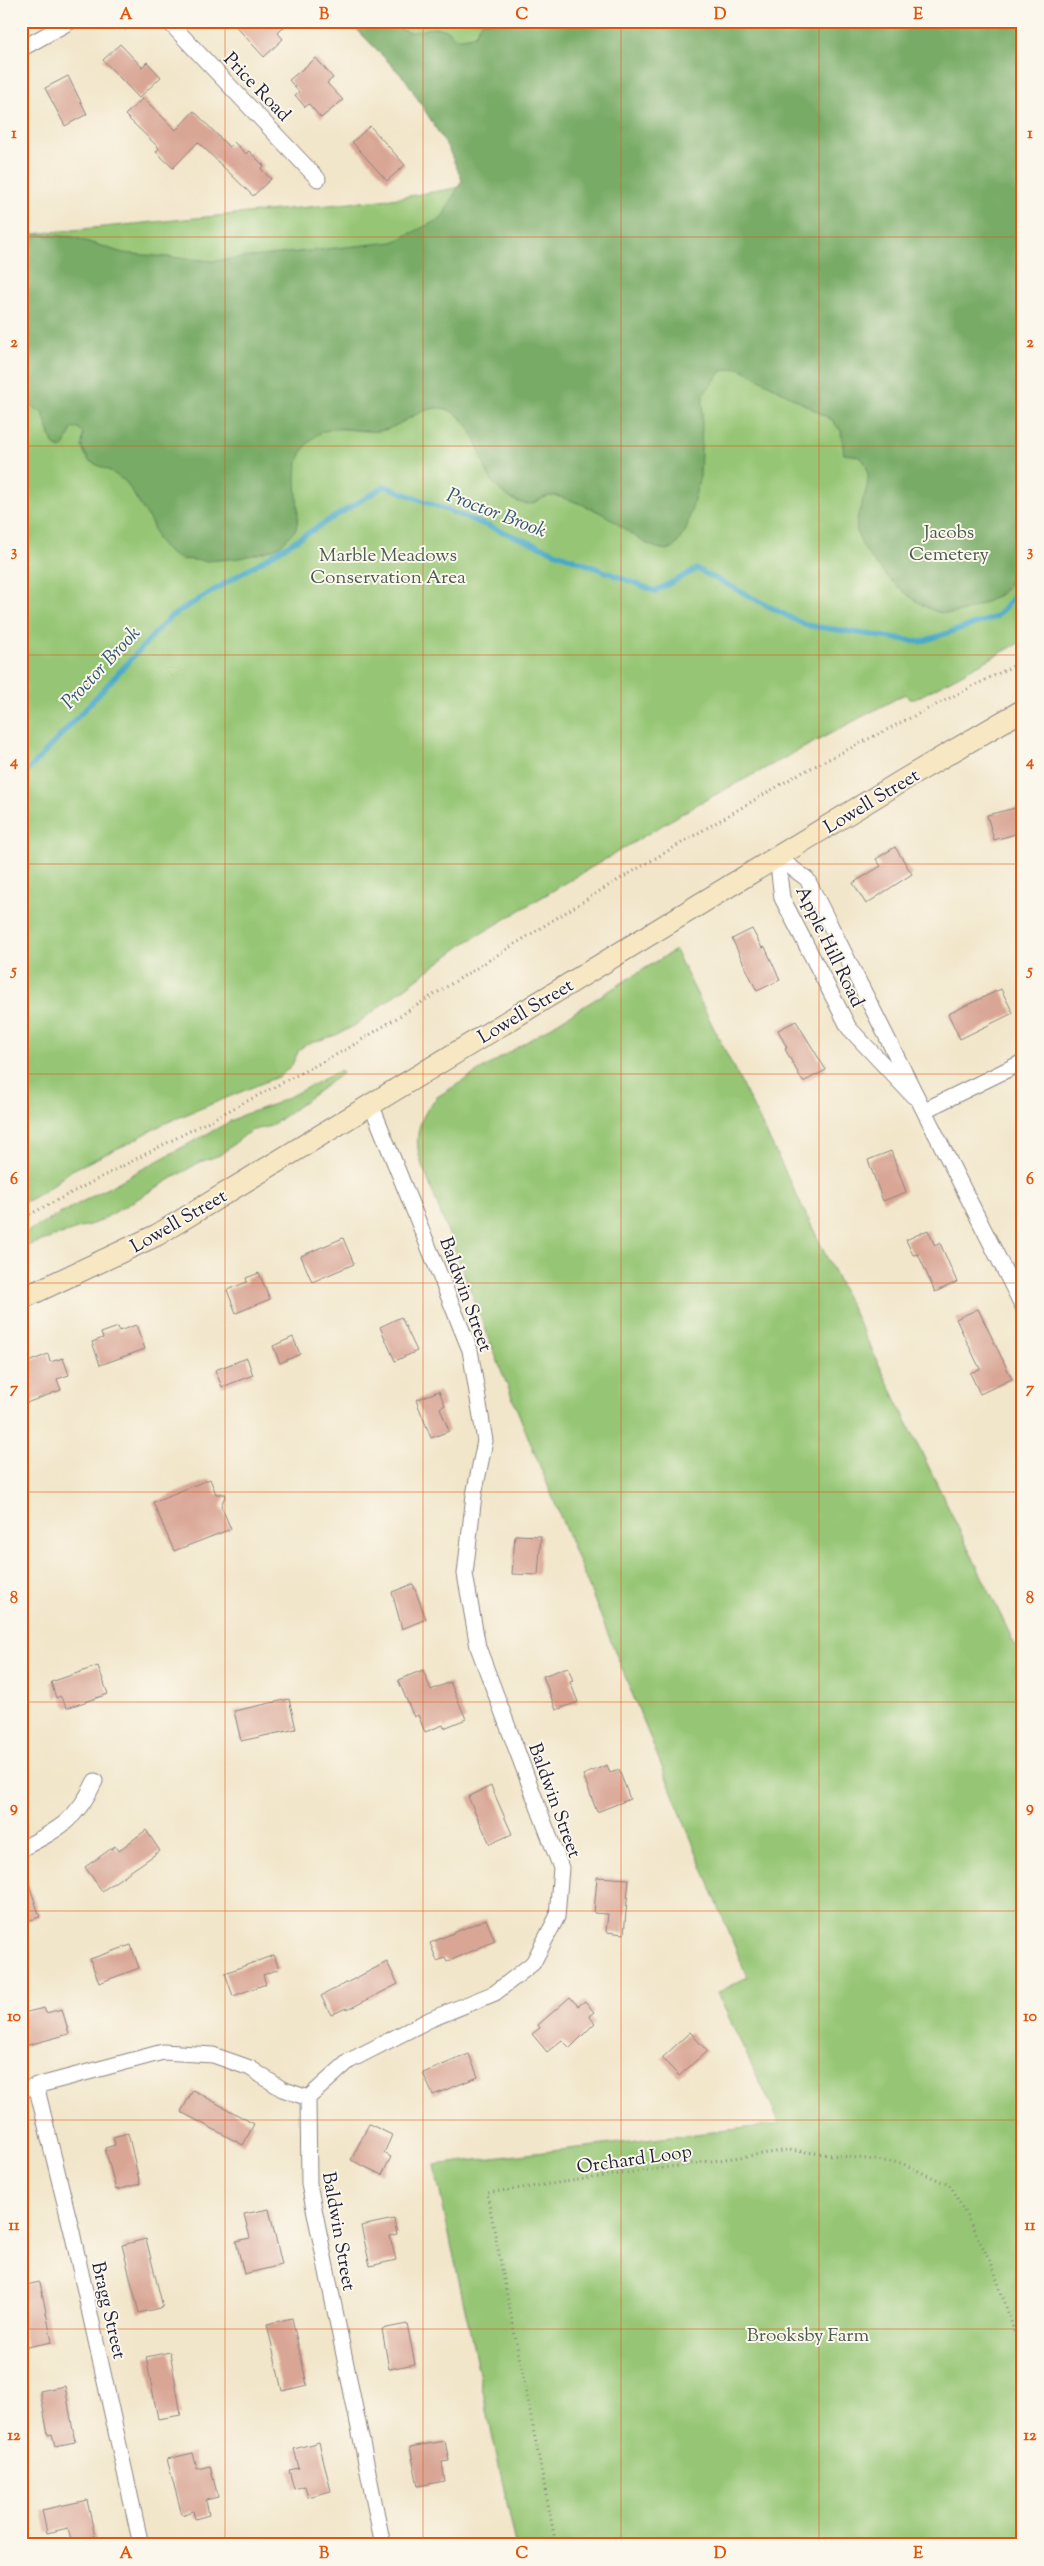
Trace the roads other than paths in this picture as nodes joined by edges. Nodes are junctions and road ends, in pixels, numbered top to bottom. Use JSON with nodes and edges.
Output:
{"nodes":[{"id":1,"x":71,"y":21,"type":"edge"},
{"id":2,"x":168,"y":21,"type":"edge"},
{"id":3,"x":21,"y":49,"type":"edge"},
{"id":4,"x":318,"y":179,"type":"dead end"},
{"id":5,"x":1023,"y":710,"type":"edge"},
{"id":6,"x":777,"y":857,"type":"junction"},
{"id":7,"x":1023,"y":1062,"type":"edge"},
{"id":8,"x":371,"y":1104,"type":"junction"},
{"id":9,"x":925,"y":1110,"type":"junction"},
{"id":10,"x":21,"y":1299,"type":"edge"},
{"id":11,"x":1023,"y":1307,"type":"edge"},
{"id":12,"x":95,"y":1781,"type":"dead end"},
{"id":13,"x":21,"y":1849,"type":"edge"},
{"id":14,"x":28,"y":2088,"type":"edge"},
{"id":15,"x":308,"y":2098,"type":"junction"},
{"id":16,"x":141,"y":2545,"type":"edge"},
{"id":17,"x":383,"y":2545,"type":"edge"}],
"edges":[{"from":1,"to":3,"type":"street"},
{"from":2,"to":4,"type":"street","name":"Price Road"},
{"from":5,"to":6,"type":"main road","name":"Lowell Street"},
{"from":6,"to":8,"type":"main road","name":"Lowell Street"},
{"from":6,"to":9,"type":"street","name":"Apple Hill Road"},
{"from":6,"to":9,"type":"street","name":"Apple Hill Road"},
{"from":7,"to":9,"type":"street"},
{"from":8,"to":10,"type":"main road","name":"Lowell Street"},
{"from":8,"to":15,"type":"street","name":"Baldwin Street"},
{"from":9,"to":11,"type":"street","name":"Apple Hill Road"},
{"from":12,"to":13,"type":"street"},
{"from":14,"to":15,"type":"street"},
{"from":14,"to":16,"type":"street","name":"Bragg Street"},
{"from":15,"to":17,"type":"street","name":"Baldwin Street"}]}
